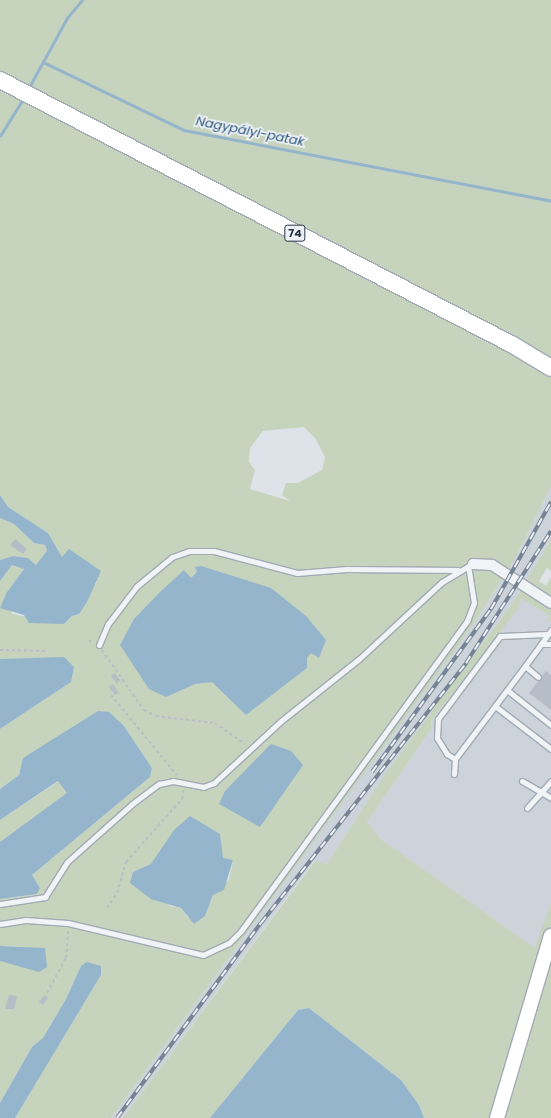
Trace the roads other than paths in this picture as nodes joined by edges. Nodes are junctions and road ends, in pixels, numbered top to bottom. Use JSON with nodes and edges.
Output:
{"nodes":[{"id":1,"x":0,"y":80,"type":"edge"},
{"id":2,"x":551,"y":368,"type":"edge"},
{"id":3,"x":471,"y":565,"type":"junction"},
{"id":4,"x":458,"y":570,"type":"junction"},
{"id":5,"x":551,"y":603,"type":"edge"},
{"id":6,"x":550,"y":632,"type":"edge"},
{"id":7,"x":541,"y":644,"type":"junction"},
{"id":8,"x":551,"y":644,"type":"edge"},
{"id":9,"x":99,"y":645,"type":"road end"},
{"id":10,"x":525,"y":666,"type":"junction"},
{"id":11,"x":538,"y":677,"type":"dead end"},
{"id":12,"x":507,"y":690,"type":"junction"},
{"id":13,"x":495,"y":706,"type":"junction"},
{"id":14,"x":551,"y":725,"type":"edge"},
{"id":15,"x":551,"y":749,"type":"edge"},
{"id":16,"x":456,"y":759,"type":"junction"},
{"id":17,"x":454,"y":774,"type":"dead end"},
{"id":18,"x":522,"y":781,"type":"dead end"},
{"id":19,"x":551,"y":781,"type":"edge"},
{"id":20,"x":540,"y":794,"type":"junction"},
{"id":21,"x":551,"y":798,"type":"edge"},
{"id":22,"x":527,"y":808,"type":"dead end"},
{"id":23,"x":0,"y":904,"type":"edge"},
{"id":24,"x":0,"y":924,"type":"edge"},
{"id":25,"x":551,"y":936,"type":"edge"},
{"id":26,"x":496,"y":1118,"type":"edge"}],
"edges":[{"from":1,"to":2,"type":"main road","number":"74"},
{"from":3,"to":4,"type":"lane"},
{"from":3,"to":5,"type":"street"},
{"from":3,"to":24,"type":"lane"},
{"from":4,"to":9,"type":"lane"},
{"from":4,"to":23,"type":"lane"},
{"from":6,"to":7,"type":"lane"},
{"from":6,"to":16,"type":"lane"},
{"from":7,"to":8,"type":"lane"},
{"from":7,"to":10,"type":"lane"},
{"from":10,"to":11,"type":"lane"},
{"from":10,"to":12,"type":"lane"},
{"from":12,"to":13,"type":"lane"},
{"from":12,"to":14,"type":"lane"},
{"from":13,"to":15,"type":"lane"},
{"from":13,"to":16,"type":"lane"},
{"from":16,"to":17,"type":"lane"},
{"from":18,"to":20,"type":"lane"},
{"from":19,"to":20,"type":"lane"},
{"from":20,"to":21,"type":"lane"},
{"from":20,"to":22,"type":"lane"},
{"from":25,"to":26,"type":"main road"}]}
